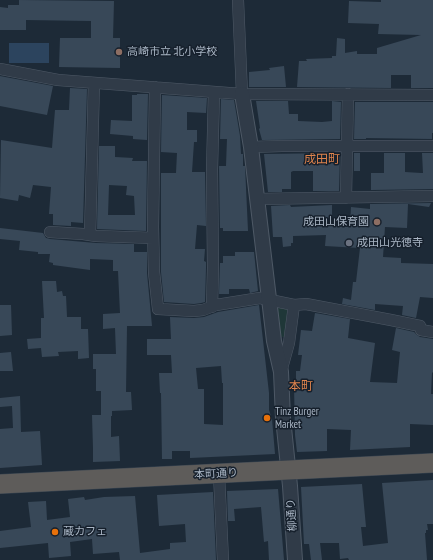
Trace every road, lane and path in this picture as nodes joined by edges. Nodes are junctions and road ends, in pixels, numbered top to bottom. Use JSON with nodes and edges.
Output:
{"nodes":[{"id":1,"x":238,"y":0,"type":"edge"},
{"id":2,"x":0,"y":69,"type":"edge"},
{"id":3,"x":94,"y":83,"type":"junction"},
{"id":4,"x":155,"y":87,"type":"junction"},
{"id":5,"x":214,"y":92,"type":"junction"},
{"id":6,"x":242,"y":94,"type":"junction"},
{"id":7,"x":348,"y":94,"type":"junction"},
{"id":8,"x":433,"y":95,"type":"edge"},
{"id":9,"x":347,"y":146,"type":"junction"},
{"id":10,"x":433,"y":146,"type":"edge"},
{"id":11,"x":251,"y":148,"type":"junction"},
{"id":12,"x":433,"y":196,"type":"edge"},
{"id":13,"x":346,"y":198,"type":"junction"},
{"id":14,"x":257,"y":199,"type":"junction"},
{"id":15,"x":50,"y":232,"type":"dead end"},
{"id":16,"x":90,"y":235,"type":"junction"},
{"id":17,"x":153,"y":238,"type":"junction"},
{"id":18,"x":270,"y":300,"type":"junction"},
{"id":19,"x":294,"y":305,"type":"junction"},
{"id":20,"x":212,"y":307,"type":"junction"},
{"id":21,"x":433,"y":332,"type":"edge"},
{"id":22,"x":281,"y":372,"type":"junction"},
{"id":23,"x":433,"y":463,"type":"edge"},
{"id":24,"x":288,"y":470,"type":"junction"},
{"id":25,"x":219,"y":474,"type":"junction"},
{"id":26,"x":0,"y":484,"type":"edge"},
{"id":27,"x":223,"y":560,"type":"edge"},
{"id":28,"x":295,"y":560,"type":"edge"}],
"edges":[{"from":1,"to":6,"type":"street"},
{"from":2,"to":3,"type":"street"},
{"from":3,"to":4,"type":"street"},
{"from":3,"to":16,"type":"street"},
{"from":4,"to":5,"type":"street"},
{"from":4,"to":17,"type":"street"},
{"from":5,"to":6,"type":"street"},
{"from":5,"to":20,"type":"street"},
{"from":6,"to":7,"type":"street"},
{"from":6,"to":11,"type":"street","name":"柳通り"},
{"from":7,"to":8,"type":"street"},
{"from":7,"to":9,"type":"street"},
{"from":9,"to":10,"type":"street"},
{"from":9,"to":11,"type":"street"},
{"from":9,"to":13,"type":"street"},
{"from":11,"to":14,"type":"street","name":"柳通り"},
{"from":12,"to":13,"type":"street"},
{"from":13,"to":14,"type":"street"},
{"from":14,"to":18,"type":"street","name":"柳通り"},
{"from":15,"to":16,"type":"street"},
{"from":16,"to":17,"type":"street"},
{"from":17,"to":20,"type":"street"},
{"from":18,"to":19,"type":"street"},
{"from":18,"to":20,"type":"street"},
{"from":18,"to":22,"type":"street","name":"柳通り"},
{"from":19,"to":21,"type":"street"},
{"from":19,"to":22,"type":"street"},
{"from":22,"to":24,"type":"street","name":"柳通り"},
{"from":23,"to":24,"type":"highway","name":"本町通り"},
{"from":24,"to":25,"type":"highway","name":"本町通り"},
{"from":24,"to":28,"type":"street","name":"柳通り"},
{"from":25,"to":26,"type":"highway","name":"本町通り"},
{"from":25,"to":27,"type":"street"}]}
